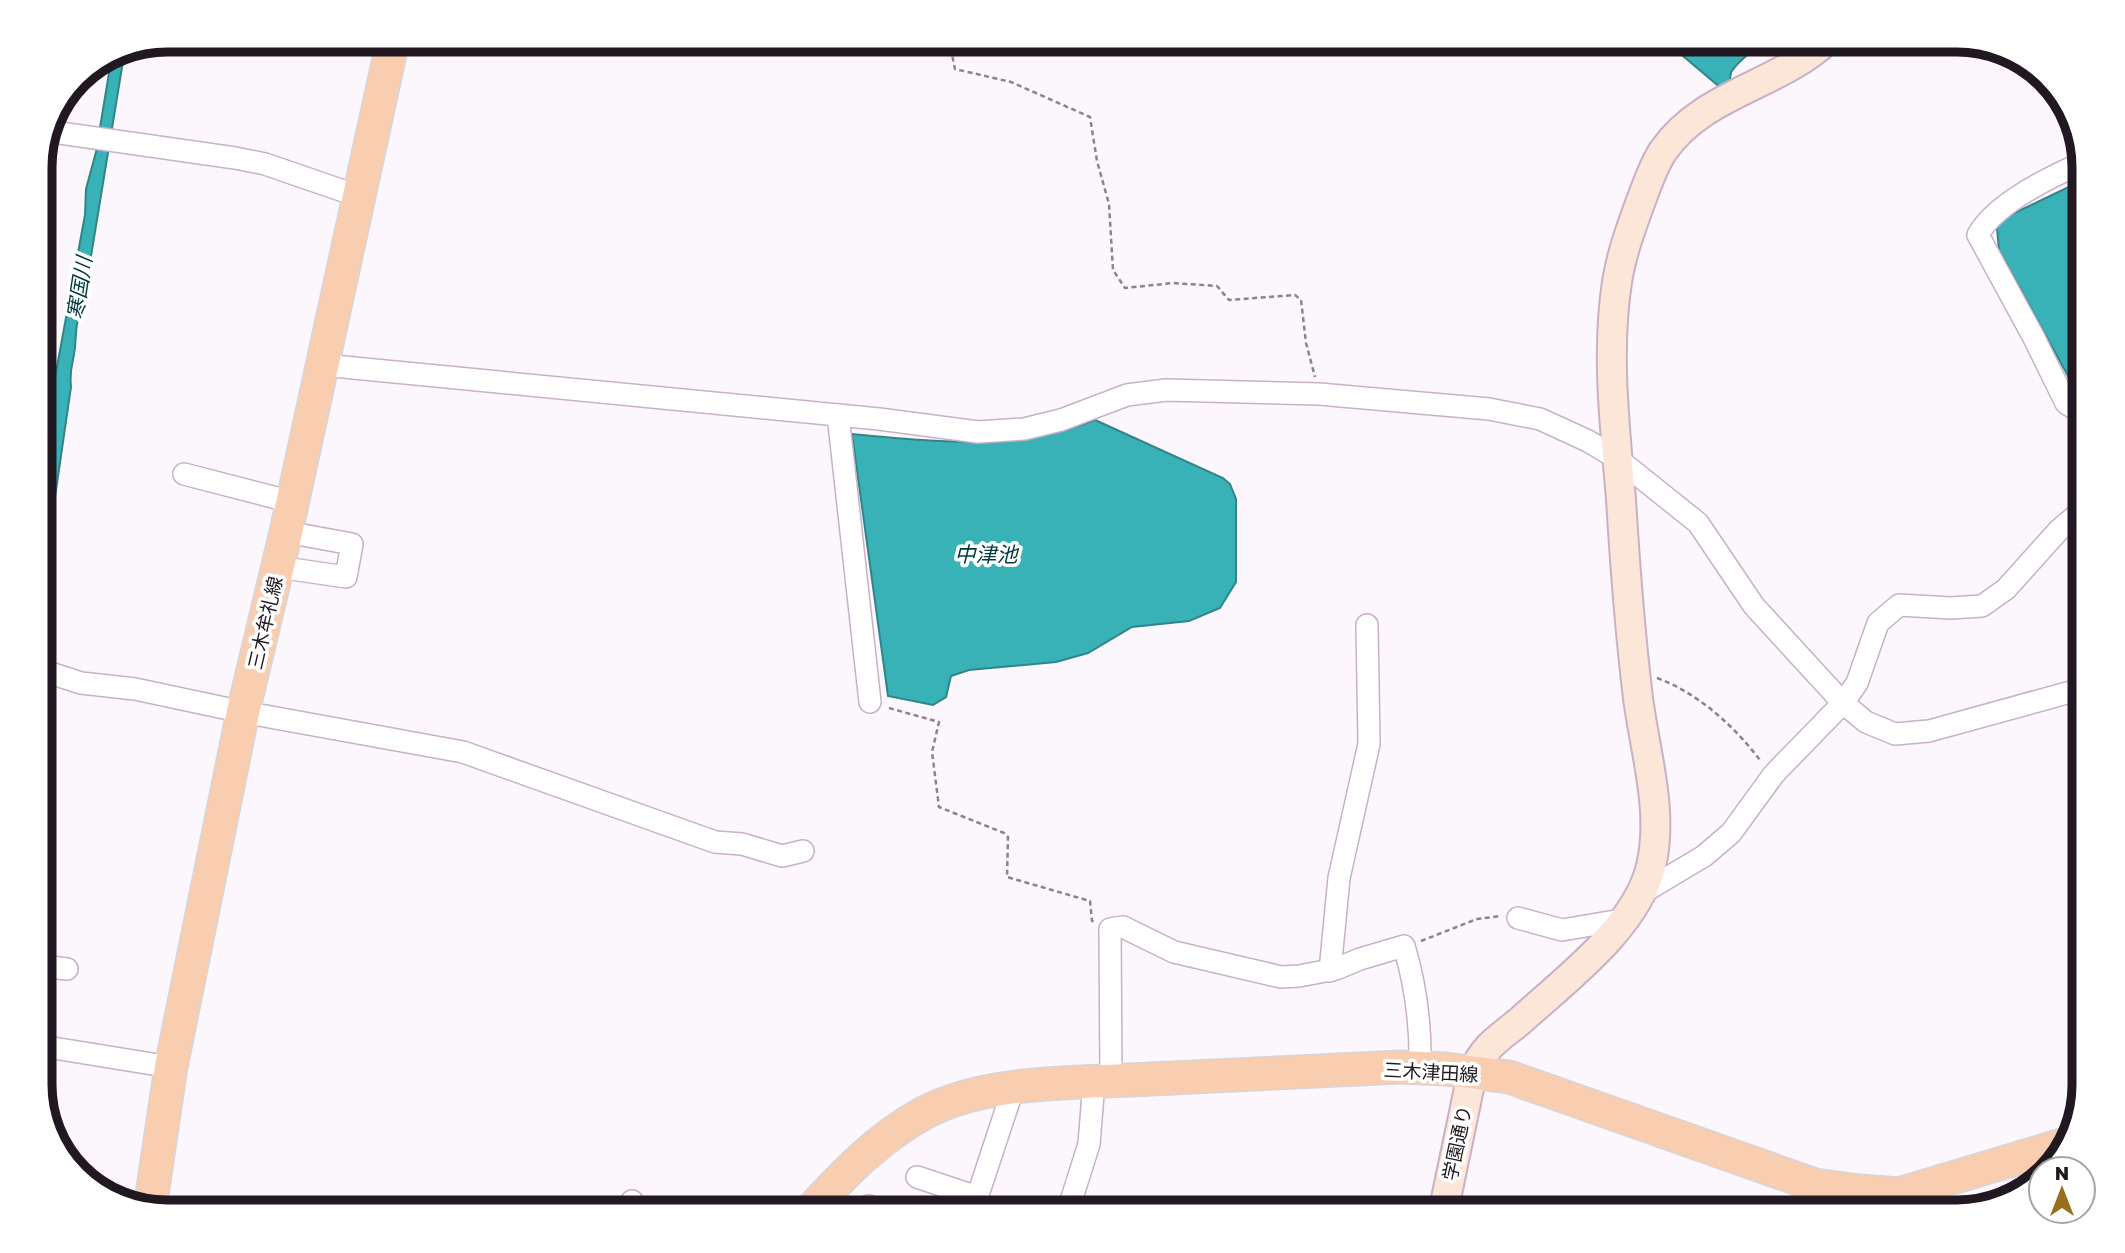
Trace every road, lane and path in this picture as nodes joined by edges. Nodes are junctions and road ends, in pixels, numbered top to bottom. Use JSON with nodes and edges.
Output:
{"nodes":[{"id":1,"x":390,"y":52,"type":"edge"},
{"id":2,"x":951,"y":52,"type":"edge"},
{"id":3,"x":1814,"y":52,"type":"edge"},
{"id":4,"x":58,"y":133,"type":"edge"},
{"id":5,"x":2072,"y":169,"type":"edge"},
{"id":6,"x":358,"y":196,"type":"junction"},
{"id":7,"x":323,"y":365,"type":"junction"},
{"id":8,"x":1319,"y":394,"type":"junction"},
{"id":9,"x":2072,"y":406,"type":"edge"},
{"id":10,"x":838,"y":415,"type":"junction"},
{"id":11,"x":1618,"y":459,"type":"junction"},
{"id":12,"x":184,"y":474,"type":"dead end"},
{"id":13,"x":289,"y":517,"type":"junction"},
{"id":14,"x":2072,"y":519,"type":"edge"},
{"id":15,"x":278,"y":567,"type":"junction"},
{"id":16,"x":1367,"y":625,"type":"dead end"},
{"id":17,"x":1635,"y":669,"type":"junction"},
{"id":18,"x":53,"y":674,"type":"edge"},
{"id":19,"x":2072,"y":692,"type":"edge"},
{"id":20,"x":870,"y":702,"type":"joint"},
{"id":21,"x":1843,"y":703,"type":"junction"},
{"id":22,"x":243,"y":712,"type":"junction"},
{"id":23,"x":1771,"y":779,"type":"junction"},
{"id":24,"x":803,"y":851,"type":"dead end"},
{"id":25,"x":1642,"y":893,"type":"junction"},
{"id":26,"x":1518,"y":918,"type":"joint"},
{"id":27,"x":1627,"y":919,"type":"junction"},
{"id":28,"x":1110,"y":929,"type":"junction"},
{"id":29,"x":1405,"y":947,"type":"junction"},
{"id":30,"x":53,"y":967,"type":"edge"},
{"id":31,"x":67,"y":969,"type":"dead end"},
{"id":32,"x":1330,"y":971,"type":"junction"},
{"id":33,"x":53,"y":1049,"type":"edge"},
{"id":34,"x":53,"y":1060,"type":"edge"},
{"id":35,"x":1420,"y":1068,"type":"junction"},
{"id":36,"x":170,"y":1074,"type":"junction"},
{"id":37,"x":1472,"y":1074,"type":"junction"},
{"id":38,"x":1102,"y":1082,"type":"junction"},
{"id":39,"x":1013,"y":1089,"type":"junction"},
{"id":40,"x":2054,"y":1147,"type":"edge"},
{"id":41,"x":917,"y":1177,"type":"dead end"},
{"id":42,"x":151,"y":1200,"type":"edge"},
{"id":43,"x":820,"y":1200,"type":"edge"},
{"id":44,"x":964,"y":1200,"type":"edge"},
{"id":45,"x":976,"y":1200,"type":"edge"},
{"id":46,"x":1071,"y":1200,"type":"edge"},
{"id":47,"x":1446,"y":1200,"type":"edge"},
{"id":48,"x":1870,"y":1200,"type":"edge"},
{"id":49,"x":1887,"y":1200,"type":"edge"}],
"edges":[{"from":1,"to":6,"type":"main road","name":"三木牟礼線"},
{"from":2,"to":8,"type":"path"},
{"from":3,"to":11,"type":"street","name":"学園通り"},
{"from":4,"to":6,"type":"street"},
{"from":5,"to":9,"type":"street"},
{"from":6,"to":7,"type":"main road","name":"三木牟礼線"},
{"from":7,"to":10,"type":"street"},
{"from":7,"to":13,"type":"main road","name":"三木牟礼線"},
{"from":8,"to":10,"type":"street"},
{"from":8,"to":11,"type":"street"},
{"from":10,"to":20,"type":"street"},
{"from":11,"to":17,"type":"street","name":"学園通り"},
{"from":11,"to":21,"type":"street"},
{"from":12,"to":13,"type":"street"},
{"from":13,"to":15,"type":"main road","name":"三木牟礼線"},
{"from":13,"to":15,"type":"street"},
{"from":14,"to":21,"type":"street"},
{"from":15,"to":22,"type":"main road","name":"三木牟礼線"},
{"from":16,"to":32,"type":"street"},
{"from":17,"to":23,"type":"path"},
{"from":17,"to":25,"type":"street","name":"学園通り"},
{"from":18,"to":22,"type":"street"},
{"from":19,"to":21,"type":"street"},
{"from":20,"to":28,"type":"path"},
{"from":21,"to":23,"type":"street"},
{"from":22,"to":24,"type":"street"},
{"from":22,"to":36,"type":"main road","name":"三木牟礼線"},
{"from":23,"to":25,"type":"street"},
{"from":25,"to":27,"type":"street","name":"学園通り"},
{"from":26,"to":27,"type":"street"},
{"from":26,"to":29,"type":"path"},
{"from":27,"to":37,"type":"street","name":"学園通り"},
{"from":28,"to":32,"type":"street"},
{"from":28,"to":38,"type":"street"},
{"from":29,"to":32,"type":"street"},
{"from":29,"to":35,"type":"street"},
{"from":30,"to":31,"type":"street"},
{"from":33,"to":36,"type":"street"},
{"from":34,"to":36,"type":"street"},
{"from":35,"to":37,"type":"main road","name":"三木津田線"},
{"from":35,"to":38,"type":"main road","name":"三木津田線"},
{"from":36,"to":42,"type":"main road","name":"三木牟礼線"},
{"from":37,"to":47,"type":"street","name":"学園通り"},
{"from":37,"to":48,"type":"main road","name":"三木津田線"},
{"from":38,"to":39,"type":"main road","name":"三木津田線"},
{"from":38,"to":46,"type":"street"},
{"from":39,"to":43,"type":"main road","name":"三木津田線"},
{"from":39,"to":45,"type":"street"},
{"from":40,"to":49,"type":"main road","name":"三木津田線"},
{"from":41,"to":44,"type":"street"}]}
